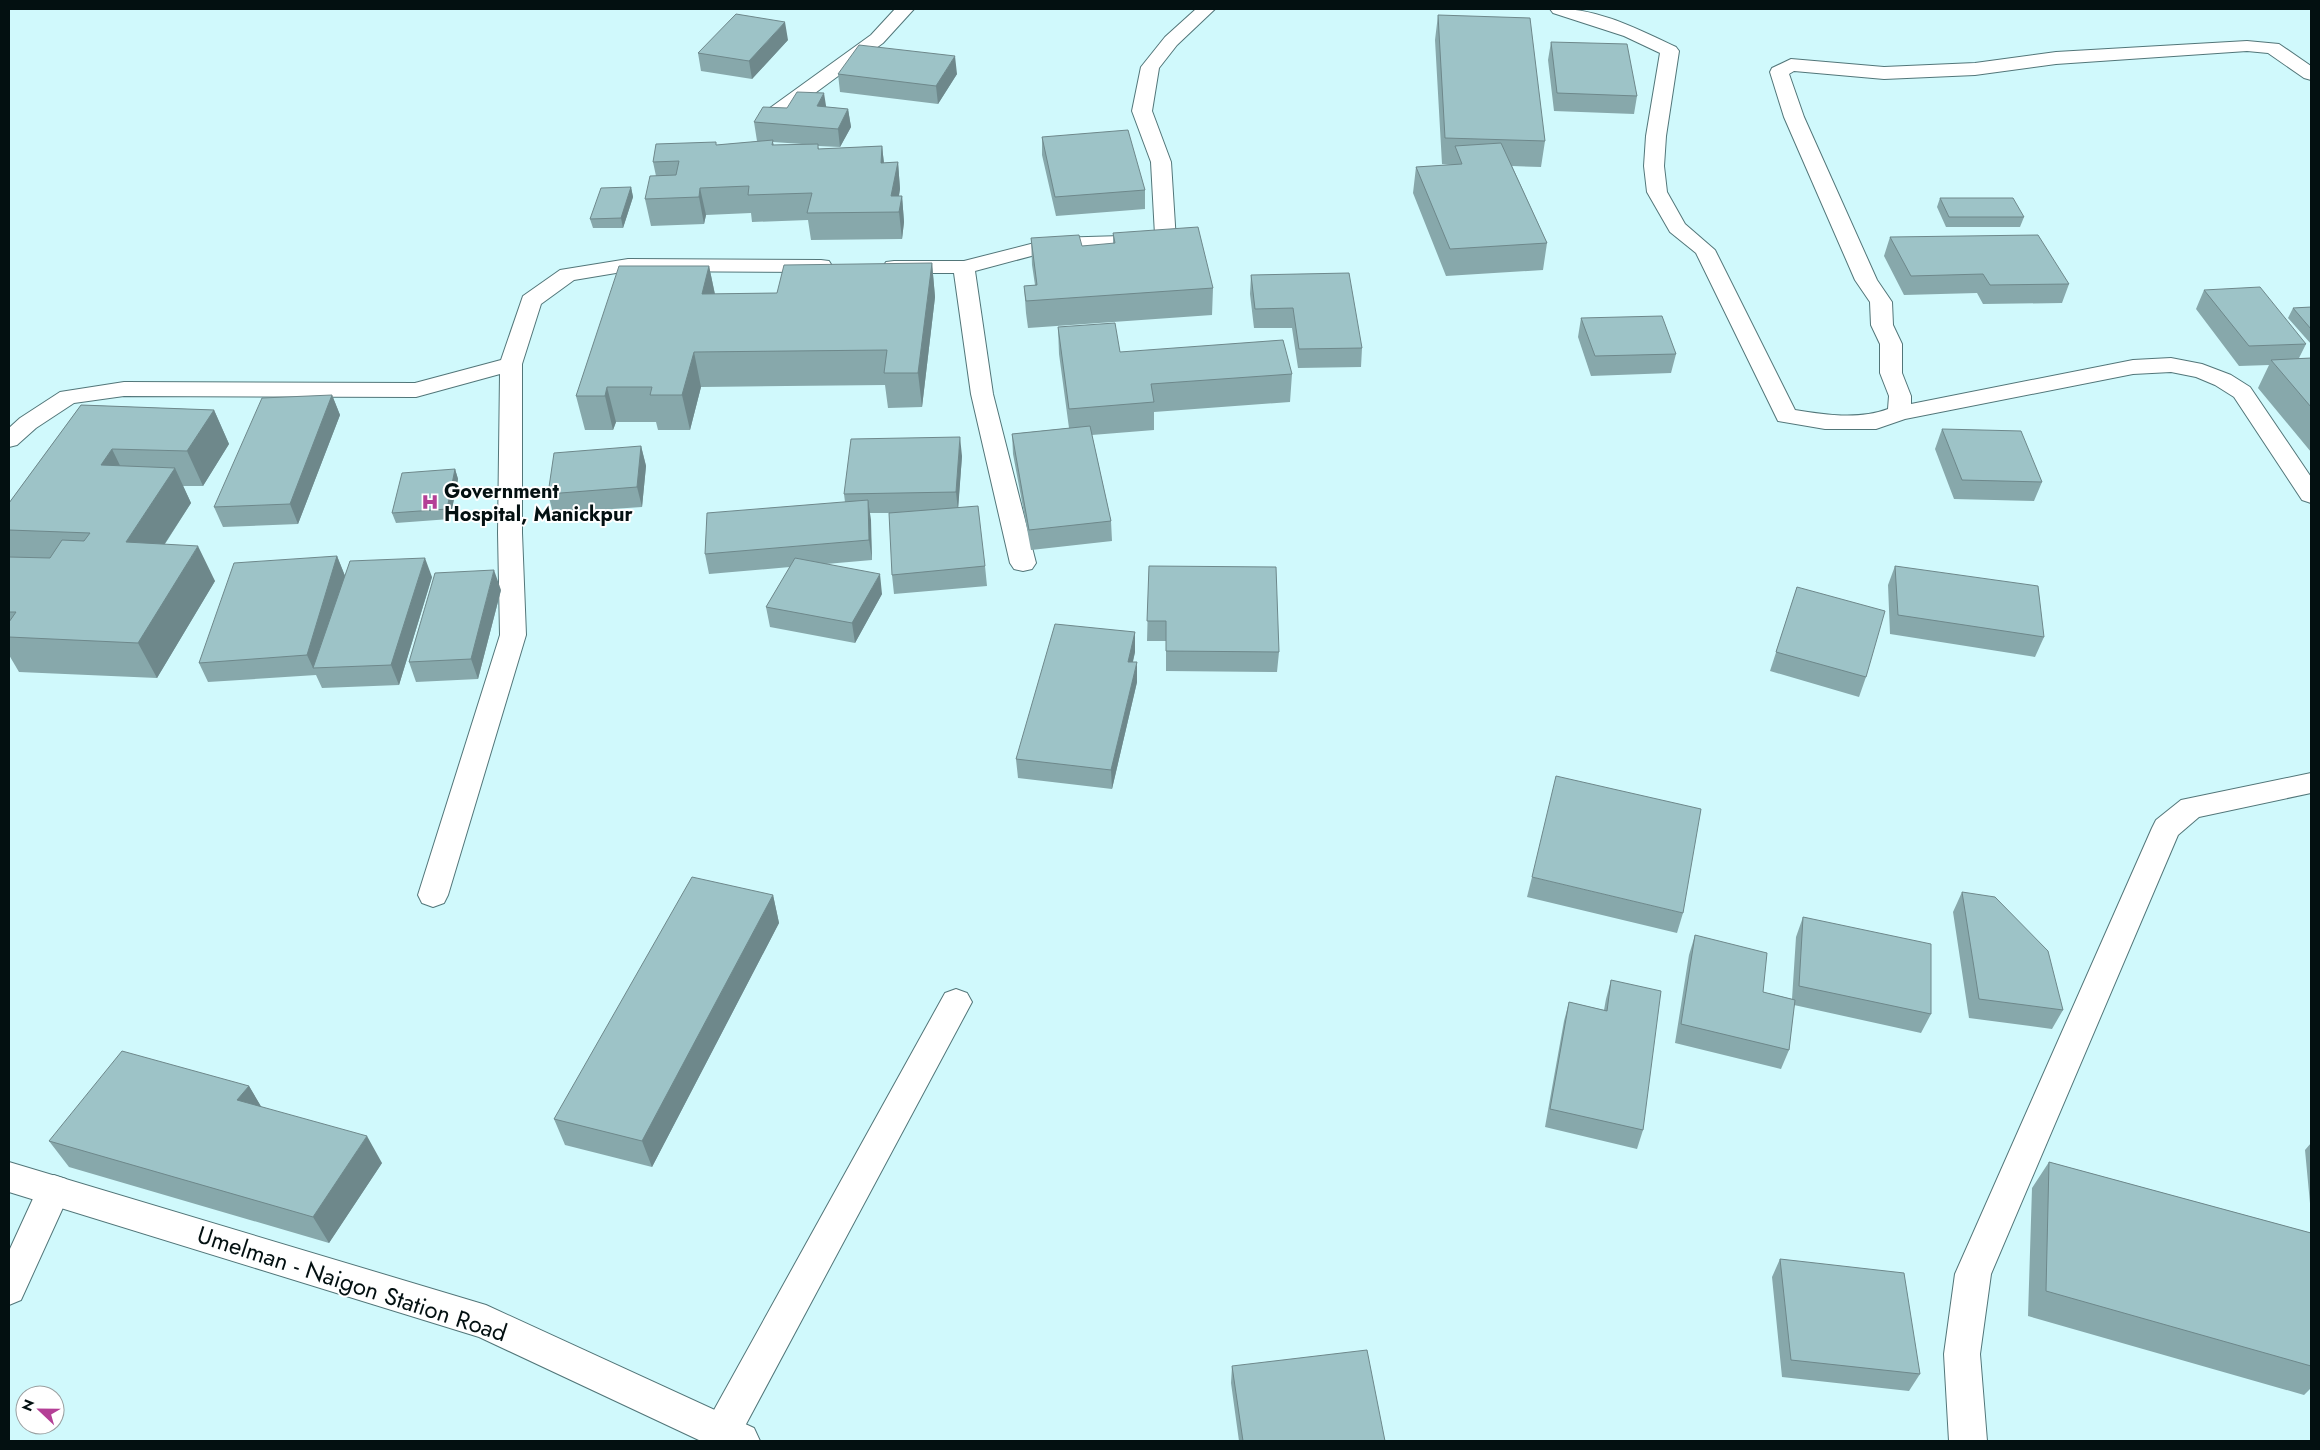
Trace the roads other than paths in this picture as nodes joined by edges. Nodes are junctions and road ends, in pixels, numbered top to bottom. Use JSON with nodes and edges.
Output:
{"nodes":[{"id":1,"x":905,"y":9,"type":"edge"},
{"id":2,"x":1206,"y":9,"type":"edge"},
{"id":3,"x":1559,"y":9,"type":"edge"},
{"id":4,"x":2311,"y":74,"type":"edge"},
{"id":5,"x":770,"y":117,"type":"edge"},
{"id":6,"x":846,"y":266,"type":"edge"},
{"id":7,"x":875,"y":267,"type":"edge"},
{"id":8,"x":964,"y":267,"type":"junction"},
{"id":9,"x":510,"y":364,"type":"junction"},
{"id":10,"x":1899,"y":413,"type":"junction"},
{"id":11,"x":9,"y":440,"type":"edge"},
{"id":12,"x":2311,"y":495,"type":"edge"},
{"id":13,"x":1023,"y":563,"type":"dead end"},
{"id":14,"x":2311,"y":783,"type":"edge"},
{"id":15,"x":433,"y":895,"type":"dead end"},
{"id":16,"x":956,"y":1002,"type":"dead end"},
{"id":17,"x":9,"y":1177,"type":"edge"},
{"id":18,"x":54,"y":1190,"type":"junction"},
{"id":19,"x":9,"y":1290,"type":"edge"},
{"id":20,"x":731,"y":1437,"type":"edge"},
{"id":21,"x":1968,"y":1441,"type":"edge"}],
"edges":[{"from":1,"to":5,"type":"street"},
{"from":2,"to":8,"type":"street"},
{"from":3,"to":10,"type":"street"},
{"from":4,"to":10,"type":"street"},
{"from":6,"to":9,"type":"street"},
{"from":7,"to":8,"type":"street"},
{"from":8,"to":13,"type":"street"},
{"from":9,"to":11,"type":"street"},
{"from":9,"to":15,"type":"street"},
{"from":10,"to":12,"type":"street"},
{"from":14,"to":21,"type":"street"},
{"from":16,"to":20,"type":"street"},
{"from":17,"to":18,"type":"street","name":"Umelman - Naigon Station Road"},
{"from":18,"to":19,"type":"street"},
{"from":18,"to":20,"type":"street","name":"Umelman - Naigon Station Road"}]}
